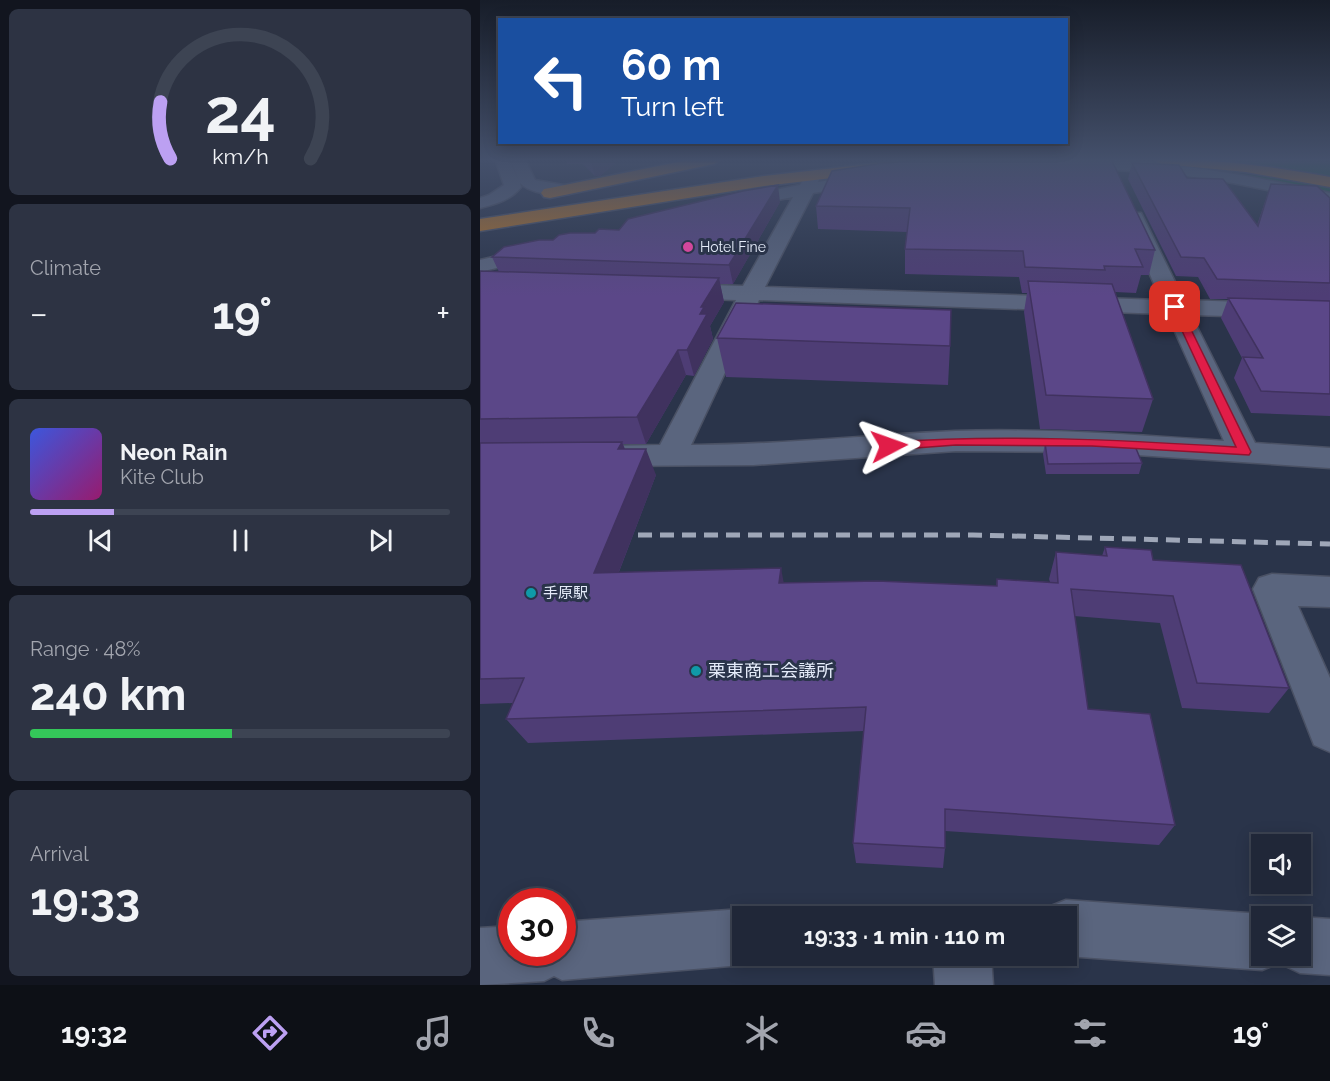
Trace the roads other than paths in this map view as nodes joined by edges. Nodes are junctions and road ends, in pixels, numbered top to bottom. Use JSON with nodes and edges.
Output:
{"nodes":[{"id":1,"x":505,"y":205,"type":"edge"},
{"id":2,"x":553,"y":205,"type":"edge"},
{"id":3,"x":609,"y":205,"type":"edge"},
{"id":4,"x":728,"y":205,"type":"edge"},
{"id":5,"x":798,"y":205,"type":"edge"},
{"id":6,"x":1129,"y":205,"type":"edge"},
{"id":7,"x":600,"y":206,"type":"junction"},
{"id":8,"x":713,"y":209,"type":"edge"},
{"id":9,"x":480,"y":210,"type":"edge"},
{"id":10,"x":480,"y":225,"type":"edge"},
{"id":11,"x":555,"y":249,"type":"edge"},
{"id":12,"x":484,"y":278,"type":"edge"},
{"id":13,"x":657,"y":290,"type":"edge"},
{"id":14,"x":751,"y":293,"type":"junction"},
{"id":15,"x":1175,"y":307,"type":"junction"},
{"id":16,"x":1330,"y":312,"type":"edge"},
{"id":17,"x":1244,"y":452,"type":"junction"},
{"id":18,"x":671,"y":455,"type":"junction"},
{"id":19,"x":579,"y":456,"type":"edge"},
{"id":20,"x":1330,"y":458,"type":"edge"},
{"id":21,"x":1330,"y":592,"type":"edge"},
{"id":22,"x":1330,"y":730,"type":"edge"},
{"id":23,"x":1077,"y":929,"type":"edge"},
{"id":24,"x":732,"y":938,"type":"edge"},
{"id":25,"x":1251,"y":941,"type":"edge"},
{"id":26,"x":1311,"y":946,"type":"edge"},
{"id":27,"x":1330,"y":947,"type":"edge"},
{"id":28,"x":576,"y":950,"type":"edge"},
{"id":29,"x":498,"y":956,"type":"edge"},
{"id":30,"x":480,"y":957,"type":"edge"},
{"id":31,"x":963,"y":966,"type":"edge"},
{"id":32,"x":964,"y":985,"type":"edge"}],
"edges":[{"from":1,"to":9,"type":"highway"},
{"from":2,"to":7,"type":"highway"},
{"from":3,"to":7,"type":"highway"},
{"from":4,"to":8,"type":"street"},
{"from":5,"to":14,"type":"street"},
{"from":6,"to":15,"type":"street"},
{"from":7,"to":10,"type":"highway"},
{"from":11,"to":12,"type":"street"},
{"from":13,"to":14,"type":"street"},
{"from":14,"to":15,"type":"street"},
{"from":14,"to":18,"type":"street"},
{"from":15,"to":16,"type":"street"},
{"from":15,"to":17,"type":"street"},
{"from":17,"to":18,"type":"street"},
{"from":17,"to":20,"type":"street"},
{"from":18,"to":19,"type":"street"},
{"from":21,"to":22,"type":"street"},
{"from":23,"to":25,"type":"street"},
{"from":24,"to":28,"type":"street"},
{"from":26,"to":27,"type":"street"},
{"from":29,"to":30,"type":"street"},
{"from":31,"to":32,"type":"street"}]}
